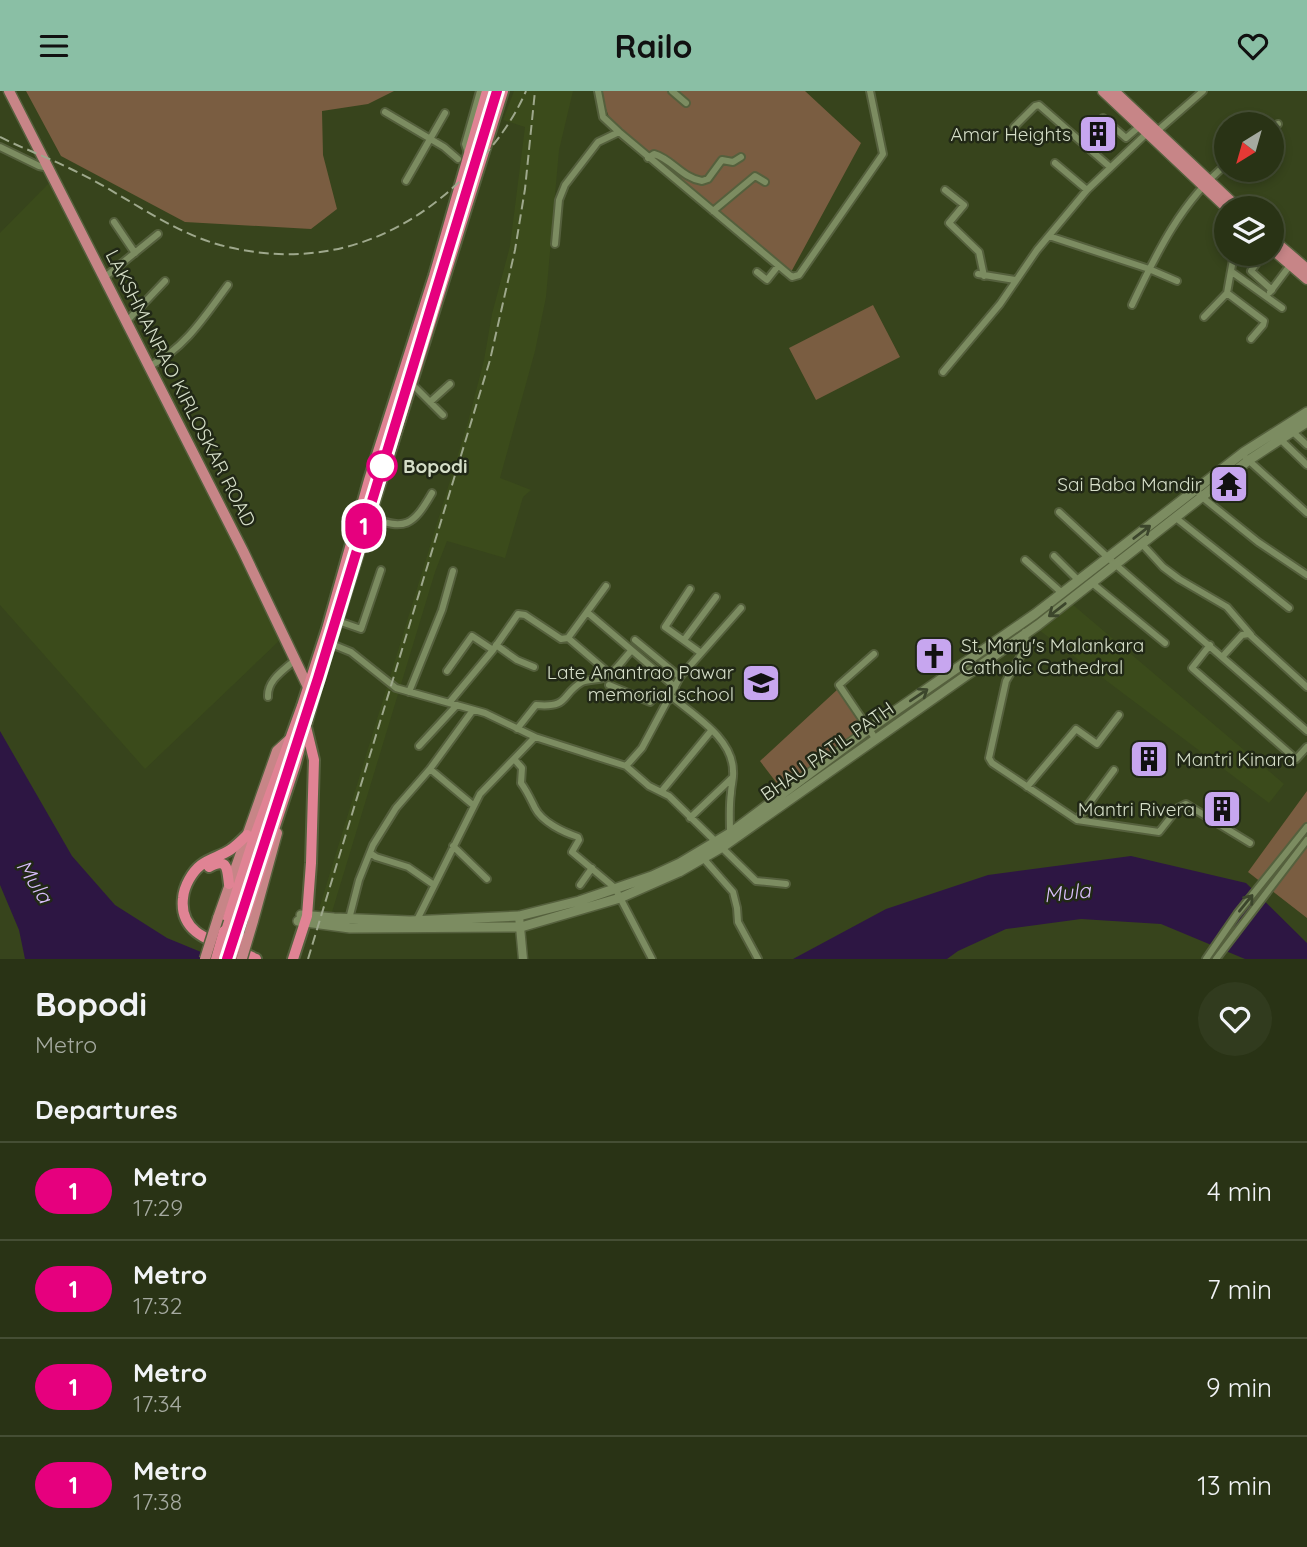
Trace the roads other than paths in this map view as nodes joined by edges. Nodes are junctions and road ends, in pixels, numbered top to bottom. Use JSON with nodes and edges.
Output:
{"nodes":[{"id":1,"x":9,"y":91,"type":"edge"},
{"id":2,"x":480,"y":91,"type":"edge"},
{"id":3,"x":487,"y":91,"type":"edge"},
{"id":4,"x":503,"y":91,"type":"edge"},
{"id":5,"x":598,"y":91,"type":"edge"},
{"id":6,"x":672,"y":91,"type":"edge"},
{"id":7,"x":870,"y":91,"type":"edge"},
{"id":8,"x":1103,"y":91,"type":"edge"},
{"id":9,"x":1114,"y":91,"type":"edge"},
{"id":10,"x":1203,"y":91,"type":"edge"},
{"id":11,"x":686,"y":103,"type":"dead end"},
{"id":12,"x":385,"y":112,"type":"dead end"},
{"id":13,"x":445,"y":113,"type":"dead end"},
{"id":14,"x":1103,"y":118,"type":"dead end"},
{"id":15,"x":1014,"y":128,"type":"dead end"},
{"id":16,"x":1149,"y":130,"type":"junction"},
{"id":17,"x":619,"y":132,"type":"junction"},
{"id":18,"x":429,"y":139,"type":"junction"},
{"id":19,"x":0,"y":147,"type":"edge"},
{"id":20,"x":463,"y":157,"type":"junction"},
{"id":21,"x":648,"y":157,"type":"junction"},
{"id":22,"x":741,"y":157,"type":"dead end"},
{"id":23,"x":1055,"y":163,"type":"dead end"},
{"id":24,"x":1110,"y":167,"type":"junction"},
{"id":25,"x":49,"y":168,"type":"junction"},
{"id":26,"x":1214,"y":176,"type":"edge"},
{"id":27,"x":406,"y":181,"type":"dead end"},
{"id":28,"x":461,"y":181,"type":"junction"},
{"id":29,"x":765,"y":182,"type":"dead end"},
{"id":30,"x":1205,"y":184,"type":"junction"},
{"id":31,"x":474,"y":185,"type":"junction"},
{"id":32,"x":945,"y":190,"type":"dead end"},
{"id":33,"x":1087,"y":190,"type":"junction"},
{"id":34,"x":1216,"y":196,"type":"edge"},
{"id":35,"x":1222,"y":196,"type":"edge"},
{"id":36,"x":713,"y":211,"type":"junction"},
{"id":37,"x":114,"y":222,"type":"dead end"},
{"id":38,"x":158,"y":234,"type":"dead end"},
{"id":39,"x":1049,"y":236,"type":"junction"},
{"id":40,"x":555,"y":244,"type":"dead end"},
{"id":41,"x":1284,"y":249,"type":"edge"},
{"id":42,"x":135,"y":253,"type":"junction"},
{"id":43,"x":1284,"y":258,"type":"edge"},
{"id":44,"x":1291,"y":264,"type":"junction"},
{"id":45,"x":778,"y":266,"type":"junction"},
{"id":46,"x":1233,"y":266,"type":"edge"},
{"id":47,"x":1255,"y":266,"type":"edge"},
{"id":48,"x":1149,"y":268,"type":"junction"},
{"id":49,"x":1307,"y":269,"type":"edge"},
{"id":50,"x":757,"y":272,"type":"dead end"},
{"id":51,"x":1232,"y":272,"type":"junction"},
{"id":52,"x":105,"y":277,"type":"junction"},
{"id":53,"x":1307,"y":279,"type":"edge"},
{"id":54,"x":1015,"y":280,"type":"junction"},
{"id":55,"x":165,"y":281,"type":"dead end"},
{"id":56,"x":1177,"y":282,"type":"dead end"},
{"id":57,"x":228,"y":285,"type":"dead end"},
{"id":58,"x":1272,"y":290,"type":"junction"},
{"id":59,"x":1227,"y":293,"type":"junction"},
{"id":60,"x":1267,"y":297,"type":"junction"},
{"id":61,"x":1132,"y":305,"type":"dead end"},
{"id":62,"x":1282,"y":308,"type":"dead end"},
{"id":63,"x":1204,"y":317,"type":"dead end"},
{"id":64,"x":127,"y":321,"type":"junction"},
{"id":65,"x":1251,"y":339,"type":"dead end"},
{"id":66,"x":150,"y":366,"type":"junction"},
{"id":67,"x":943,"y":372,"type":"dead end"},
{"id":68,"x":412,"y":384,"type":"junction"},
{"id":69,"x":450,"y":384,"type":"dead end"},
{"id":70,"x":430,"y":402,"type":"junction"},
{"id":71,"x":443,"y":415,"type":"dead end"},
{"id":72,"x":1304,"y":419,"type":"edge"},
{"id":73,"x":1293,"y":432,"type":"junction"},
{"id":74,"x":1278,"y":436,"type":"junction"},
{"id":75,"x":1307,"y":445,"type":"edge"},
{"id":76,"x":1246,"y":457,"type":"junction"},
{"id":77,"x":1307,"y":465,"type":"edge"},
{"id":78,"x":432,"y":493,"type":"dead end"},
{"id":79,"x":1199,"y":493,"type":"junction"},
{"id":80,"x":1059,"y":512,"type":"dead end"},
{"id":81,"x":1307,"y":513,"type":"edge"},
{"id":82,"x":370,"y":517,"type":"junction"},
{"id":83,"x":1176,"y":518,"type":"junction"},
{"id":84,"x":1142,"y":544,"type":"junction"},
{"id":85,"x":1054,"y":557,"type":"dead end"},
{"id":86,"x":1025,"y":560,"type":"dead end"},
{"id":87,"x":1112,"y":562,"type":"junction"},
{"id":88,"x":382,"y":570,"type":"dead end"},
{"id":89,"x":453,"y":571,"type":"dead end"},
{"id":90,"x":1307,"y":575,"type":"edge"},
{"id":91,"x":1079,"y":580,"type":"junction"},
{"id":92,"x":1092,"y":583,"type":"junction"},
{"id":93,"x":606,"y":586,"type":"dead end"},
{"id":94,"x":690,"y":589,"type":"dead end"},
{"id":95,"x":1062,"y":593,"type":"junction"},
{"id":96,"x":716,"y":597,"type":"dead end"},
{"id":97,"x":741,"y":608,"type":"dead end"},
{"id":98,"x":1289,"y":608,"type":"dead end"},
{"id":99,"x":587,"y":612,"type":"junction"},
{"id":100,"x":338,"y":621,"type":"junction"},
{"id":101,"x":1019,"y":625,"type":"junction"},
{"id":102,"x":1026,"y":633,"type":"junction"},
{"id":103,"x":1251,"y":635,"type":"junction"},
{"id":104,"x":568,"y":638,"type":"junction"},
{"id":105,"x":635,"y":640,"type":"dead end"},
{"id":106,"x":684,"y":640,"type":"junction"},
{"id":107,"x":327,"y":643,"type":"junction"},
{"id":108,"x":1165,"y":643,"type":"dead end"},
{"id":109,"x":1210,"y":645,"type":"junction"},
{"id":110,"x":494,"y":648,"type":"junction"},
{"id":111,"x":631,"y":651,"type":"junction"},
{"id":112,"x":702,"y":653,"type":"junction"},
{"id":113,"x":874,"y":655,"type":"dead end"},
{"id":114,"x":1223,"y":656,"type":"junction"},
{"id":115,"x":295,"y":660,"type":"junction"},
{"id":116,"x":534,"y":667,"type":"dead end"},
{"id":117,"x":446,"y":671,"type":"dead end"},
{"id":118,"x":610,"y":674,"type":"junction"},
{"id":119,"x":680,"y":677,"type":"junction"},
{"id":120,"x":609,"y":685,"type":"dead end"},
{"id":121,"x":675,"y":687,"type":"junction"},
{"id":122,"x":1307,"y":687,"type":"edge"},
{"id":123,"x":312,"y":689,"type":"junction"},
{"id":124,"x":409,"y":692,"type":"junction"},
{"id":125,"x":268,"y":697,"type":"dead end"},
{"id":126,"x":670,"y":698,"type":"junction"},
{"id":127,"x":453,"y":704,"type":"junction"},
{"id":128,"x":473,"y":710,"type":"junction"},
{"id":129,"x":1119,"y":715,"type":"dead end"},
{"id":130,"x":306,"y":727,"type":"junction"},
{"id":131,"x":517,"y":729,"type":"junction"},
{"id":132,"x":711,"y":731,"type":"junction"},
{"id":133,"x":1307,"y":731,"type":"edge"},
{"id":134,"x":872,"y":733,"type":"junction"},
{"id":135,"x":535,"y":737,"type":"junction"},
{"id":136,"x":289,"y":740,"type":"junction"},
{"id":137,"x":419,"y":746,"type":"dead end"},
{"id":138,"x":1307,"y":747,"type":"edge"},
{"id":139,"x":514,"y":759,"type":"junction"},
{"id":140,"x":295,"y":766,"type":"junction"},
{"id":141,"x":626,"y":766,"type":"junction"},
{"id":142,"x":430,"y":769,"type":"junction"},
{"id":143,"x":1114,"y":770,"type":"dead end"},
{"id":144,"x":314,"y":778,"type":"junction"},
{"id":145,"x":733,"y":778,"type":"junction"},
{"id":146,"x":1027,"y":787,"type":"junction"},
{"id":147,"x":661,"y":792,"type":"junction"},
{"id":148,"x":473,"y":804,"type":"junction"},
{"id":149,"x":279,"y":812,"type":"junction"},
{"id":150,"x":690,"y":818,"type":"junction"},
{"id":151,"x":1077,"y":820,"type":"junction"},
{"id":152,"x":1307,"y":827,"type":"edge"},
{"id":153,"x":730,"y":833,"type":"junction"},
{"id":154,"x":247,"y":835,"type":"junction"},
{"id":155,"x":1307,"y":840,"type":"edge"},
{"id":156,"x":1251,"y":843,"type":"dead end"},
{"id":157,"x":718,"y":845,"type":"junction"},
{"id":158,"x":453,"y":846,"type":"junction"},
{"id":159,"x":370,"y":853,"type":"junction"},
{"id":160,"x":703,"y":858,"type":"junction"},
{"id":161,"x":592,"y":868,"type":"junction"},
{"id":162,"x":487,"y":879,"type":"dead end"},
{"id":163,"x":229,"y":884,"type":"junction"},
{"id":164,"x":786,"y":884,"type":"dead end"},
{"id":165,"x":434,"y":885,"type":"junction"},
{"id":166,"x":580,"y":885,"type":"dead end"},
{"id":167,"x":615,"y":888,"type":"junction"},
{"id":168,"x":620,"y":898,"type":"junction"},
{"id":169,"x":303,"y":916,"type":"junction"},
{"id":170,"x":519,"y":916,"type":"junction"},
{"id":171,"x":349,"y":919,"type":"junction"},
{"id":172,"x":417,"y":920,"type":"junction"},
{"id":173,"x":521,"y":927,"type":"junction"},
{"id":174,"x":205,"y":959,"type":"edge"},
{"id":175,"x":216,"y":959,"type":"edge"},
{"id":176,"x":231,"y":959,"type":"edge"},
{"id":177,"x":242,"y":959,"type":"edge"},
{"id":178,"x":256,"y":959,"type":"edge"},
{"id":179,"x":268,"y":959,"type":"edge"},
{"id":180,"x":286,"y":959,"type":"edge"},
{"id":181,"x":293,"y":959,"type":"edge"},
{"id":182,"x":523,"y":959,"type":"edge"},
{"id":183,"x":652,"y":959,"type":"edge"},
{"id":184,"x":758,"y":959,"type":"edge"},
{"id":185,"x":1206,"y":959,"type":"edge"},
{"id":186,"x":1216,"y":959,"type":"edge"}],
"edges":[{"from":1,"to":25,"type":"main road","name":"LAKSHMANRAO KIRLOSKAR ROAD"},
{"from":2,"to":20,"type":"street"},
{"from":3,"to":20,"type":"highway"},
{"from":4,"to":31,"type":"highway"},
{"from":5,"to":17,"type":"street"},
{"from":6,"to":11,"type":"street"},
{"from":7,"to":45,"type":"street"},
{"from":8,"to":16,"type":"main road"},
{"from":9,"to":16,"type":"main road"},
{"from":10,"to":16,"type":"street"},
{"from":12,"to":18,"type":"street"},
{"from":13,"to":18,"type":"street"},
{"from":14,"to":16,"type":"street"},
{"from":15,"to":24,"type":"street"},
{"from":16,"to":24,"type":"street"},
{"from":16,"to":30,"type":"main road"},
{"from":17,"to":21,"type":"street"},
{"from":17,"to":40,"type":"street"},
{"from":18,"to":20,"type":"street"},
{"from":18,"to":27,"type":"street"},
{"from":19,"to":25,"type":"street"},
{"from":20,"to":28,"type":"highway"},
{"from":21,"to":22,"type":"street"},
{"from":21,"to":36,"type":"street"},
{"from":23,"to":33,"type":"street"},
{"from":24,"to":33,"type":"street"},
{"from":25,"to":52,"type":"main road","name":"LAKSHMANRAO KIRLOSKAR ROAD"},
{"from":26,"to":30,"type":"street"},
{"from":28,"to":31,"type":"highway"},
{"from":28,"to":107,"type":"highway"},
{"from":29,"to":36,"type":"street"},
{"from":30,"to":34,"type":"main road"},
{"from":30,"to":35,"type":"main road"},
{"from":30,"to":48,"type":"street"},
{"from":31,"to":68,"type":"highway"},
{"from":32,"to":54,"type":"street"},
{"from":33,"to":39,"type":"street"},
{"from":36,"to":45,"type":"street"},
{"from":37,"to":42,"type":"street"},
{"from":38,"to":42,"type":"street"},
{"from":39,"to":48,"type":"street"},
{"from":39,"to":54,"type":"street"},
{"from":41,"to":49,"type":"main road"},
{"from":42,"to":52,"type":"street"},
{"from":43,"to":44,"type":"main road"},
{"from":44,"to":53,"type":"main road"},
{"from":44,"to":58,"type":"street"},
{"from":45,"to":50,"type":"street"},
{"from":46,"to":51,"type":"street"},
{"from":47,"to":58,"type":"street"},
{"from":48,"to":56,"type":"street"},
{"from":48,"to":61,"type":"street"},
{"from":51,"to":59,"type":"street"},
{"from":51,"to":60,"type":"street"},
{"from":52,"to":64,"type":"main road","name":"LAKSHMANRAO KIRLOSKAR ROAD"},
{"from":54,"to":67,"type":"street"},
{"from":55,"to":64,"type":"street"},
{"from":57,"to":66,"type":"street"},
{"from":58,"to":60,"type":"street"},
{"from":59,"to":63,"type":"street"},
{"from":59,"to":65,"type":"street"},
{"from":60,"to":62,"type":"street"},
{"from":64,"to":66,"type":"main road","name":"LAKSHMANRAO KIRLOSKAR ROAD"},
{"from":66,"to":115,"type":"main road","name":"LAKSHMANRAO KIRLOSKAR ROAD"},
{"from":68,"to":70,"type":"street"},
{"from":68,"to":82,"type":"highway"},
{"from":69,"to":70,"type":"street"},
{"from":70,"to":71,"type":"street"},
{"from":72,"to":73,"type":"main road","name":"BHAU PATIL PATH"},
{"from":72,"to":74,"type":"main road","name":"BHAU PATIL PATH"},
{"from":73,"to":74,"type":"main road","name":"BHAU PATIL PATH"},
{"from":73,"to":75,"type":"street"},
{"from":74,"to":76,"type":"main road","name":"BHAU PATIL PATH"},
{"from":74,"to":77,"type":"street"},
{"from":76,"to":79,"type":"main road","name":"BHAU PATIL PATH"},
{"from":76,"to":81,"type":"street"},
{"from":78,"to":82,"type":"street"},
{"from":79,"to":83,"type":"main road","name":"BHAU PATIL PATH"},
{"from":87,"to":79,"type":"main road","name":"BHAU PATIL PATH","one_way":true},
{"from":79,"to":90,"type":"street"},
{"from":80,"to":87,"type":"street"},
{"from":82,"to":100,"type":"highway"},
{"from":83,"to":84,"type":"main road","name":"BHAU PATIL PATH"},
{"from":83,"to":98,"type":"street"},
{"from":84,"to":87,"type":"main road","name":"BHAU PATIL PATH"},
{"from":84,"to":103,"type":"street"},
{"from":85,"to":91,"type":"street"},
{"from":86,"to":95,"type":"street"},
{"from":87,"to":91,"type":"main road","name":"BHAU PATIL PATH"},
{"from":87,"to":92,"type":"main road","name":"BHAU PATIL PATH"},
{"from":87,"to":109,"type":"street"},
{"from":88,"to":100,"type":"street"},
{"from":89,"to":124,"type":"street"},
{"from":91,"to":95,"type":"main road","name":"BHAU PATIL PATH"},
{"from":92,"to":102,"type":"main road","name":"BHAU PATIL PATH","one_way":true},
{"from":92,"to":108,"type":"street"},
{"from":93,"to":99,"type":"street"},
{"from":94,"to":106,"type":"street"},
{"from":95,"to":101,"type":"main road","name":"BHAU PATIL PATH"},
{"from":96,"to":106,"type":"street"},
{"from":97,"to":112,"type":"street"},
{"from":99,"to":104,"type":"street"},
{"from":99,"to":111,"type":"street"},
{"from":100,"to":107,"type":"highway"},
{"from":101,"to":102,"type":"street"},
{"from":134,"to":101,"type":"main road","name":"BHAU PATIL PATH","one_way":true},
{"from":102,"to":134,"type":"main road","name":"BHAU PATIL PATH"},
{"from":102,"to":146,"type":"street"},
{"from":103,"to":114,"type":"street"},
{"from":103,"to":122,"type":"street"},
{"from":104,"to":110,"type":"street"},
{"from":104,"to":118,"type":"street"},
{"from":105,"to":119,"type":"street"},
{"from":106,"to":112,"type":"street"},
{"from":107,"to":123,"type":"highway"},
{"from":107,"to":124,"type":"street"},
{"from":109,"to":114,"type":"street"},
{"from":109,"to":138,"type":"street"},
{"from":110,"to":116,"type":"street"},
{"from":110,"to":117,"type":"street"},
{"from":110,"to":127,"type":"street"},
{"from":111,"to":118,"type":"street"},
{"from":111,"to":121,"type":"street"},
{"from":112,"to":119,"type":"street"},
{"from":113,"to":134,"type":"street"},
{"from":114,"to":133,"type":"street"},
{"from":115,"to":123,"type":"main road","name":"LAKSHMANRAO KIRLOSKAR ROAD"},
{"from":115,"to":125,"type":"street"},
{"from":118,"to":131,"type":"street"},
{"from":119,"to":121,"type":"street"},
{"from":120,"to":126,"type":"street"},
{"from":121,"to":126,"type":"street"},
{"from":123,"to":130,"type":"highway"},
{"from":123,"to":136,"type":"highway"},
{"from":124,"to":127,"type":"street"},
{"from":126,"to":132,"type":"street"},
{"from":126,"to":141,"type":"street"},
{"from":127,"to":128,"type":"street"},
{"from":127,"to":137,"type":"street"},
{"from":128,"to":131,"type":"street"},
{"from":128,"to":142,"type":"street"},
{"from":129,"to":146,"type":"street"},
{"from":130,"to":140,"type":"highway"},
{"from":130,"to":144,"type":"highway"},
{"from":131,"to":135,"type":"street"},
{"from":132,"to":145,"type":"street"},
{"from":132,"to":147,"type":"street"},
{"from":134,"to":153,"type":"main road","name":"BHAU PATIL PATH"},
{"from":134,"to":157,"type":"main road","name":"BHAU PATIL PATH"},
{"from":135,"to":139,"type":"street"},
{"from":135,"to":141,"type":"street"},
{"from":136,"to":154,"type":"main road"},
{"from":136,"to":175,"type":"highway","bridge":true},
{"from":139,"to":148,"type":"street"},
{"from":139,"to":161,"type":"street"},
{"from":140,"to":144,"type":"highway"},
{"from":140,"to":149,"type":"highway"},
{"from":141,"to":147,"type":"street"},
{"from":142,"to":148,"type":"street"},
{"from":142,"to":159,"type":"street"},
{"from":143,"to":151,"type":"street"},
{"from":144,"to":169,"type":"highway"},
{"from":145,"to":150,"type":"street"},
{"from":145,"to":153,"type":"street"},
{"from":146,"to":151,"type":"street"},
{"from":147,"to":150,"type":"street"},
{"from":148,"to":158,"type":"street"},
{"from":149,"to":176,"type":"highway","bridge":true},
{"from":149,"to":177,"type":"main road","bridge":true},
{"from":150,"to":157,"type":"street"},
{"from":151,"to":156,"type":"street"},
{"from":185,"to":152,"type":"street","one_way":true},
{"from":153,"to":157,"type":"main road","name":"BHAU PATIL PATH"},
{"from":154,"to":163,"type":"main road"},
{"from":154,"to":178,"type":"highway"},
{"from":155,"to":186,"type":"street"},
{"from":157,"to":160,"type":"main road","name":"BHAU PATIL PATH"},
{"from":157,"to":164,"type":"street"},
{"from":157,"to":167,"type":"main road","name":"BHAU PATIL PATH"},
{"from":158,"to":162,"type":"street"},
{"from":158,"to":165,"type":"street"},
{"from":159,"to":165,"type":"street"},
{"from":159,"to":171,"type":"street"},
{"from":160,"to":168,"type":"main road","name":"BHAU PATIL PATH"},
{"from":160,"to":184,"type":"street"},
{"from":161,"to":166,"type":"street"},
{"from":161,"to":167,"type":"street"},
{"from":163,"to":174,"type":"main road","bridge":true},
{"from":163,"to":179,"type":"highway"},
{"from":165,"to":172,"type":"street"},
{"from":167,"to":168,"type":"street"},
{"from":167,"to":170,"type":"main road","name":"BHAU PATIL PATH"},
{"from":168,"to":173,"type":"main road","name":"BHAU PATIL PATH"},
{"from":168,"to":183,"type":"street"},
{"from":169,"to":171,"type":"main road","name":"BHAU PATIL PATH"},
{"from":169,"to":173,"type":"main road","name":"BHAU PATIL PATH"},
{"from":169,"to":180,"type":"highway"},
{"from":169,"to":181,"type":"highway"},
{"from":170,"to":172,"type":"main road","name":"BHAU PATIL PATH"},
{"from":170,"to":173,"type":"street"},
{"from":171,"to":172,"type":"main road","name":"BHAU PATIL PATH"},
{"from":173,"to":182,"type":"street"}]}
